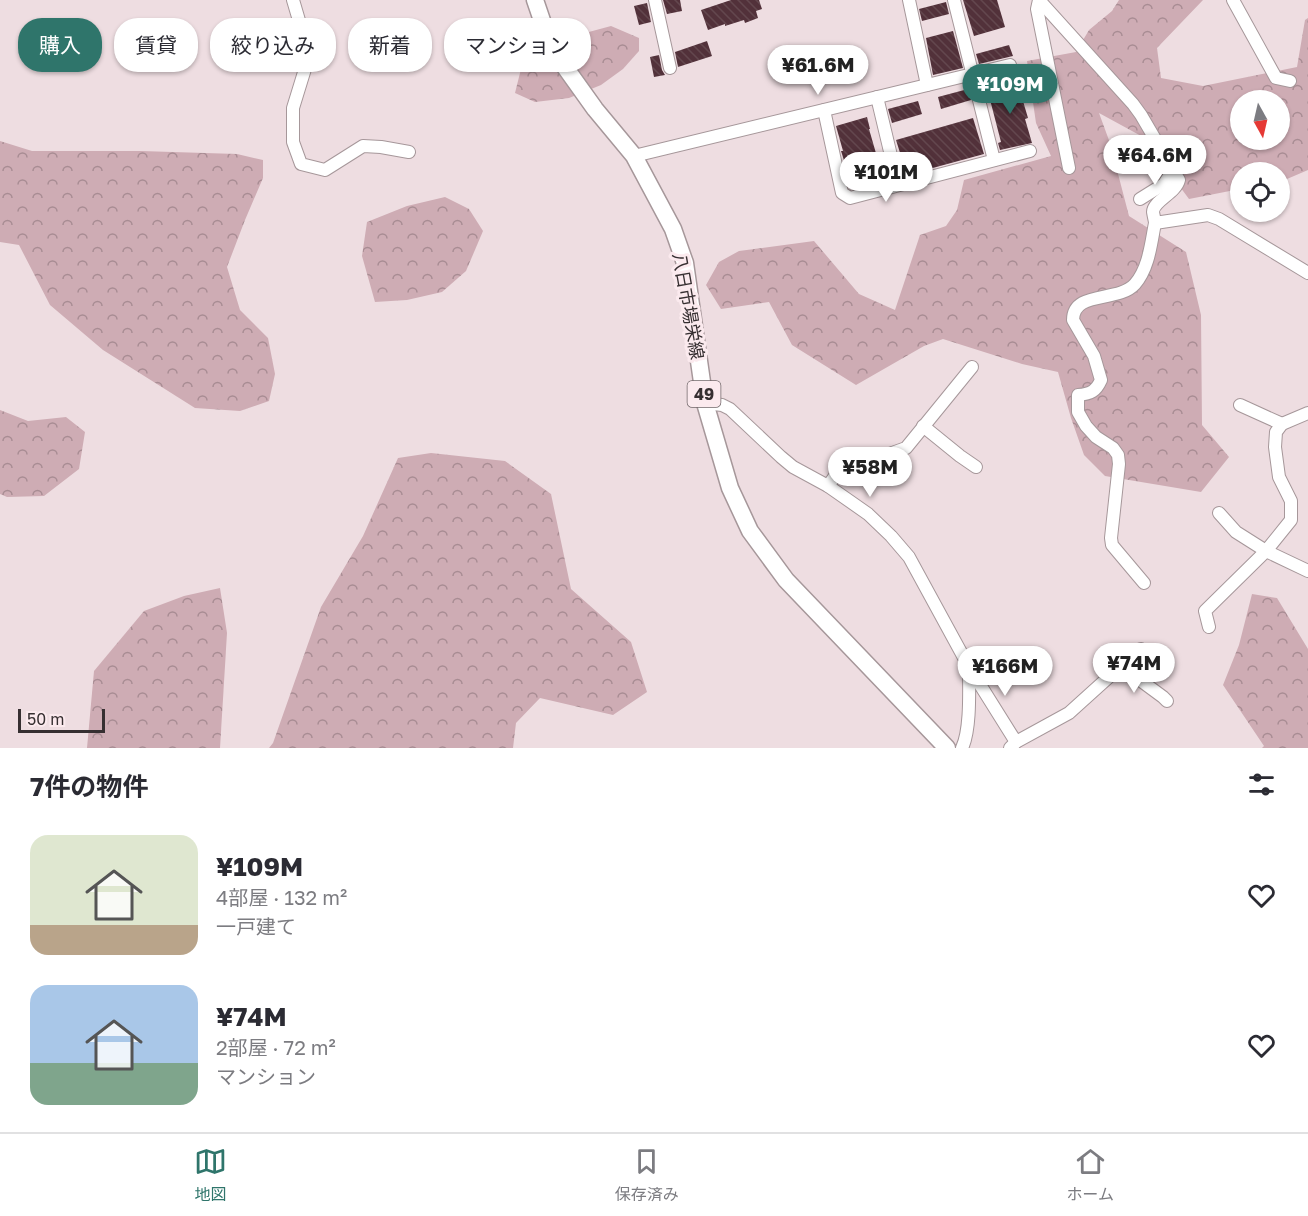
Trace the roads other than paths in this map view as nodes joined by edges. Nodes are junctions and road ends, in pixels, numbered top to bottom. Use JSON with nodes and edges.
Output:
{"nodes":[{"id":1,"x":293,"y":0,"type":"edge"},
{"id":2,"x":535,"y":0,"type":"edge"},
{"id":3,"x":655,"y":0,"type":"edge"},
{"id":4,"x":909,"y":0,"type":"edge"},
{"id":5,"x":954,"y":0,"type":"edge"},
{"id":6,"x":1039,"y":0,"type":"edge"},
{"id":7,"x":1233,"y":0,"type":"edge"},
{"id":8,"x":1010,"y":65,"type":"dead end"},
{"id":9,"x":670,"y":68,"type":"dead end"},
{"id":10,"x":973,"y":74,"type":"junction"},
{"id":11,"x":1290,"y":81,"type":"dead end"},
{"id":12,"x":927,"y":85,"type":"junction"},
{"id":13,"x":877,"y":97,"type":"junction"},
{"id":14,"x":824,"y":110,"type":"junction"},
{"id":15,"x":409,"y":152,"type":"dead end"},
{"id":16,"x":1030,"y":152,"type":"dead end"},
{"id":17,"x":634,"y":156,"type":"junction"},
{"id":18,"x":994,"y":160,"type":"junction"},
{"id":19,"x":1069,"y":168,"type":"dead end"},
{"id":20,"x":1173,"y":170,"type":"junction"},
{"id":21,"x":898,"y":184,"type":"junction"},
{"id":22,"x":1140,"y":199,"type":"dead end"},
{"id":23,"x":1155,"y":223,"type":"junction"},
{"id":24,"x":1308,"y":273,"type":"edge"},
{"id":25,"x":972,"y":367,"type":"dead end"},
{"id":26,"x":705,"y":403,"type":"junction"},
{"id":27,"x":1240,"y":405,"type":"dead end"},
{"id":28,"x":1308,"y":413,"type":"edge"},
{"id":29,"x":1282,"y":424,"type":"junction"},
{"id":30,"x":923,"y":426,"type":"junction"},
{"id":31,"x":976,"y":467,"type":"dead end"},
{"id":32,"x":828,"y":486,"type":"junction"},
{"id":33,"x":1219,"y":513,"type":"dead end"},
{"id":34,"x":1266,"y":551,"type":"junction"},
{"id":35,"x":1308,"y":571,"type":"edge"},
{"id":36,"x":1144,"y":583,"type":"dead end"},
{"id":37,"x":1209,"y":627,"type":"dead end"},
{"id":38,"x":1141,"y":649,"type":"dead end"},
{"id":39,"x":1120,"y":666,"type":"junction"},
{"id":40,"x":969,"y":667,"type":"junction"},
{"id":41,"x":1167,"y":701,"type":"dead end"},
{"id":42,"x":1013,"y":745,"type":"edge"},
{"id":43,"x":947,"y":748,"type":"edge"},
{"id":44,"x":962,"y":748,"type":"edge"}],
"edges":[{"from":1,"to":15,"type":"street"},
{"from":2,"to":17,"type":"main road","name":"八日市場栄線","number":"49"},
{"from":3,"to":9,"type":"street"},
{"from":4,"to":12,"type":"street"},
{"from":5,"to":10,"type":"street"},
{"from":6,"to":19,"type":"street"},
{"from":6,"to":20,"type":"street"},
{"from":7,"to":11,"type":"street"},
{"from":8,"to":10,"type":"street"},
{"from":10,"to":12,"type":"street"},
{"from":10,"to":18,"type":"street"},
{"from":12,"to":13,"type":"street"},
{"from":13,"to":14,"type":"street"},
{"from":13,"to":21,"type":"street"},
{"from":14,"to":17,"type":"street"},
{"from":14,"to":21,"type":"street"},
{"from":16,"to":18,"type":"street"},
{"from":17,"to":26,"type":"main road","name":"八日市場栄線","number":"49"},
{"from":18,"to":21,"type":"street"},
{"from":20,"to":22,"type":"street"},
{"from":20,"to":23,"type":"street"},
{"from":23,"to":24,"type":"street"},
{"from":23,"to":36,"type":"street"},
{"from":25,"to":30,"type":"street"},
{"from":26,"to":32,"type":"street"},
{"from":26,"to":43,"type":"main road","name":"八日市場栄線","number":"49"},
{"from":27,"to":29,"type":"street"},
{"from":28,"to":29,"type":"street"},
{"from":29,"to":34,"type":"street"},
{"from":30,"to":31,"type":"street"},
{"from":30,"to":32,"type":"street"},
{"from":32,"to":40,"type":"street"},
{"from":33,"to":34,"type":"street"},
{"from":34,"to":35,"type":"street"},
{"from":34,"to":37,"type":"street"},
{"from":38,"to":39,"type":"street"},
{"from":39,"to":41,"type":"street"},
{"from":39,"to":42,"type":"street"},
{"from":40,"to":42,"type":"street"},
{"from":40,"to":44,"type":"street"}]}
